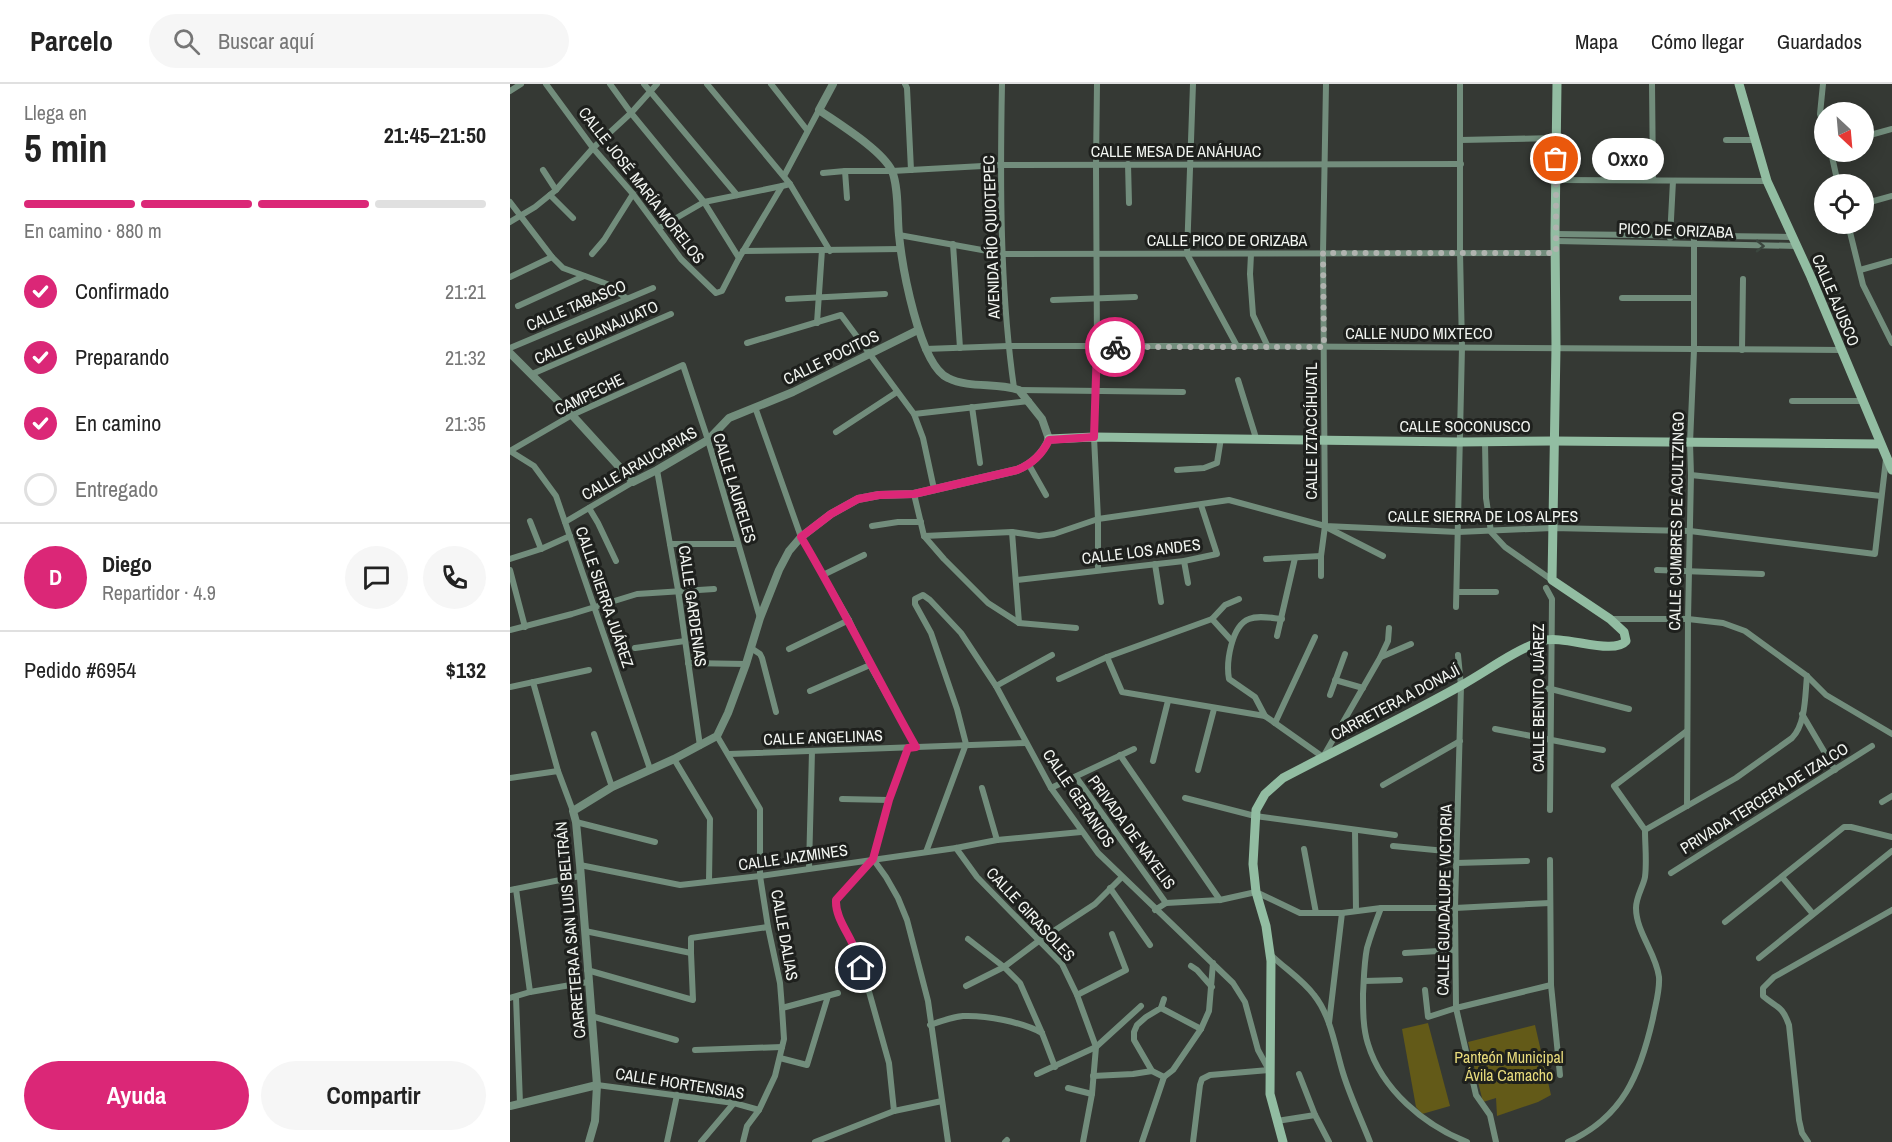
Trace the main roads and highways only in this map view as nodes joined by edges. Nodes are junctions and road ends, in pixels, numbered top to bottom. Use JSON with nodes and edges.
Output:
{"nodes":[{"id":1,"x":1557,"y":84,"type":"edge"},
{"id":2,"x":1739,"y":84,"type":"edge"},
{"id":3,"x":1049,"y":440,"type":"road end"},
{"id":4,"x":1553,"y":441,"type":"junction"},
{"id":5,"x":1880,"y":444,"type":"junction"},
{"id":6,"x":1892,"y":470,"type":"edge"},
{"id":7,"x":1283,"y":1142,"type":"edge"}],
"edges":[{"from":1,"to":4,"type":"main road"},
{"from":2,"to":5,"type":"main road","name":"CALLE AJUSCO"},
{"from":3,"to":4,"type":"main road","name":"CALLE SOCONUSCO"},
{"from":4,"to":5,"type":"main road","name":"CALLE SOCONUSCO"},
{"from":4,"to":7,"type":"main road","name":"CARRETERA A DONAJÍ"},
{"from":5,"to":6,"type":"main road","name":"CALLE AJUSCO"}]}
